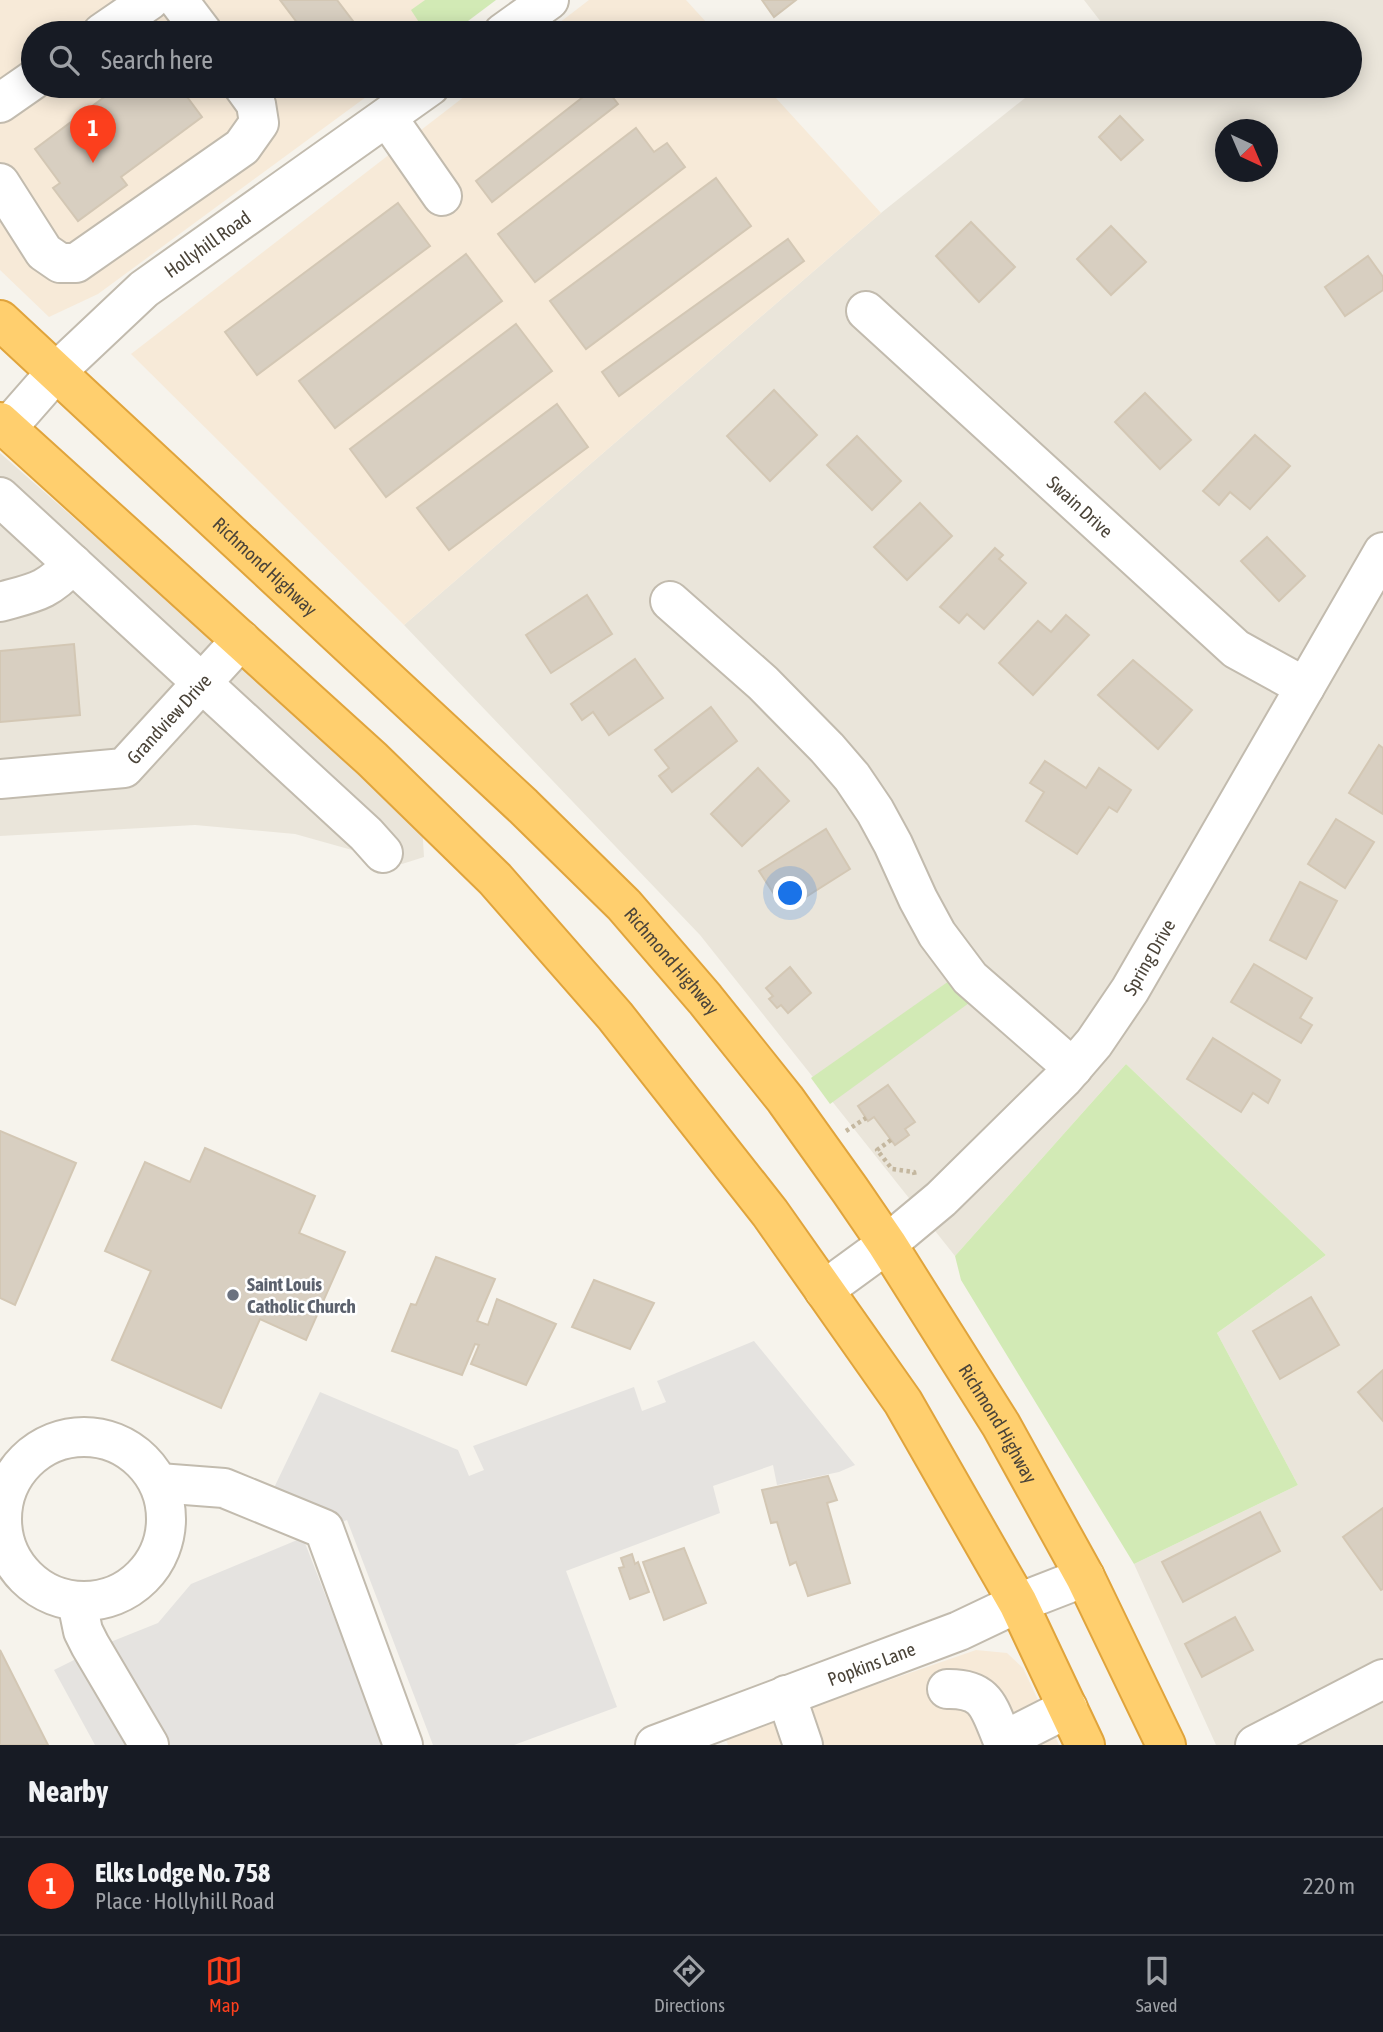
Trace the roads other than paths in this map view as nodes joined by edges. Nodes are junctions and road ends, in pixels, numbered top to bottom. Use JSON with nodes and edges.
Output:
{"nodes":[{"id":1,"x":150,"y":0,"type":"edge"},
{"id":2,"x":178,"y":0,"type":"edge"},
{"id":3,"x":550,"y":0,"type":"edge"},
{"id":4,"x":119,"y":21,"type":"edge"},
{"id":5,"x":194,"y":21,"type":"edge"},
{"id":6,"x":520,"y":21,"type":"edge"},
{"id":7,"x":21,"y":88,"type":"edge"},
{"id":8,"x":252,"y":98,"type":"edge"},
{"id":9,"x":413,"y":98,"type":"edge"},
{"id":10,"x":0,"y":103,"type":"edge"},
{"id":11,"x":387,"y":117,"type":"junction"},
{"id":12,"x":0,"y":183,"type":"edge"},
{"id":13,"x":442,"y":196,"type":"dead end"},
{"id":14,"x":866,"y":311,"type":"dead end"},
{"id":15,"x":0,"y":320,"type":"edge"},
{"id":16,"x":57,"y":372,"type":"junction"},
{"id":17,"x":4,"y":425,"type":"edge"},
{"id":18,"x":0,"y":497,"type":"edge"},
{"id":19,"x":1383,"y":552,"type":"edge"},
{"id":20,"x":73,"y":564,"type":"junction"},
{"id":21,"x":670,"y":601,"type":"dead end"},
{"id":22,"x":0,"y":602,"type":"edge"},
{"id":23,"x":242,"y":639,"type":"junction"},
{"id":24,"x":202,"y":682,"type":"junction"},
{"id":25,"x":1306,"y":687,"type":"junction"},
{"id":26,"x":0,"y":779,"type":"edge"},
{"id":27,"x":383,"y":853,"type":"dead end"},
{"id":28,"x":1073,"y":1068,"type":"junction"},
{"id":29,"x":887,"y":1244,"type":"junction"},
{"id":30,"x":824,"y":1290,"type":"junction"},
{"id":31,"x":159,"y":1483,"type":"junction"},
{"id":32,"x":1085,"y":1577,"type":"junction"},
{"id":33,"x":77,"y":1602,"type":"junction"},
{"id":34,"x":1018,"y":1603,"type":"junction"},
{"id":35,"x":1383,"y":1679,"type":"edge"},
{"id":36,"x":947,"y":1689,"type":"dead end"},
{"id":37,"x":786,"y":1695,"type":"junction"},
{"id":38,"x":1068,"y":1708,"type":"junction"},
{"id":39,"x":1004,"y":1743,"type":"edge"},
{"id":40,"x":149,"y":1745,"type":"edge"},
{"id":41,"x":403,"y":1745,"type":"edge"},
{"id":42,"x":655,"y":1745,"type":"edge"},
{"id":43,"x":803,"y":1745,"type":"edge"},
{"id":44,"x":1085,"y":1745,"type":"edge"},
{"id":45,"x":1166,"y":1745,"type":"edge"},
{"id":46,"x":1255,"y":1745,"type":"edge"}],
"edges":[{"from":1,"to":4,"type":"street"},
{"from":2,"to":5,"type":"street"},
{"from":3,"to":6,"type":"street"},
{"from":7,"to":10,"type":"street"},
{"from":8,"to":12,"type":"street"},
{"from":9,"to":11,"type":"street","name":"Hollyhill Road"},
{"from":11,"to":13,"type":"street"},
{"from":11,"to":16,"type":"street","name":"Hollyhill Road"},
{"from":14,"to":25,"type":"street","name":"Swain Drive"},
{"from":15,"to":16,"type":"highway","name":"Richmond Highway"},
{"from":16,"to":17,"type":"street","name":"Hollyhill Road"},
{"from":16,"to":29,"type":"highway","name":"Richmond Highway"},
{"from":17,"to":23,"type":"highway"},
{"from":18,"to":20,"type":"street"},
{"from":19,"to":25,"type":"street","name":"Spring Drive"},
{"from":20,"to":22,"type":"street"},
{"from":20,"to":24,"type":"street"},
{"from":21,"to":28,"type":"street"},
{"from":23,"to":24,"type":"street","name":"Grandview Drive"},
{"from":23,"to":30,"type":"highway"},
{"from":24,"to":26,"type":"street","name":"Grandview Drive"},
{"from":24,"to":27,"type":"street"},
{"from":25,"to":28,"type":"street","name":"Spring Drive"},
{"from":28,"to":29,"type":"street","name":"Spring Drive"},
{"from":29,"to":30,"type":"street","name":"Spring Drive"},
{"from":29,"to":32,"type":"highway","name":"Richmond Highway"},
{"from":30,"to":34,"type":"highway"},
{"from":31,"to":33,"type":"street"},
{"from":31,"to":33,"type":"street"},
{"from":31,"to":41,"type":"street"},
{"from":32,"to":34,"type":"street","name":"Popkins Lane"},
{"from":32,"to":45,"type":"highway","name":"Richmond Highway"},
{"from":33,"to":40,"type":"street"},
{"from":34,"to":37,"type":"street","name":"Popkins Lane"},
{"from":34,"to":38,"type":"highway"},
{"from":35,"to":46,"type":"street"},
{"from":36,"to":39,"type":"street"},
{"from":37,"to":42,"type":"street","name":"Popkins Lane"},
{"from":37,"to":43,"type":"street"},
{"from":38,"to":39,"type":"street"},
{"from":38,"to":44,"type":"highway"}]}
